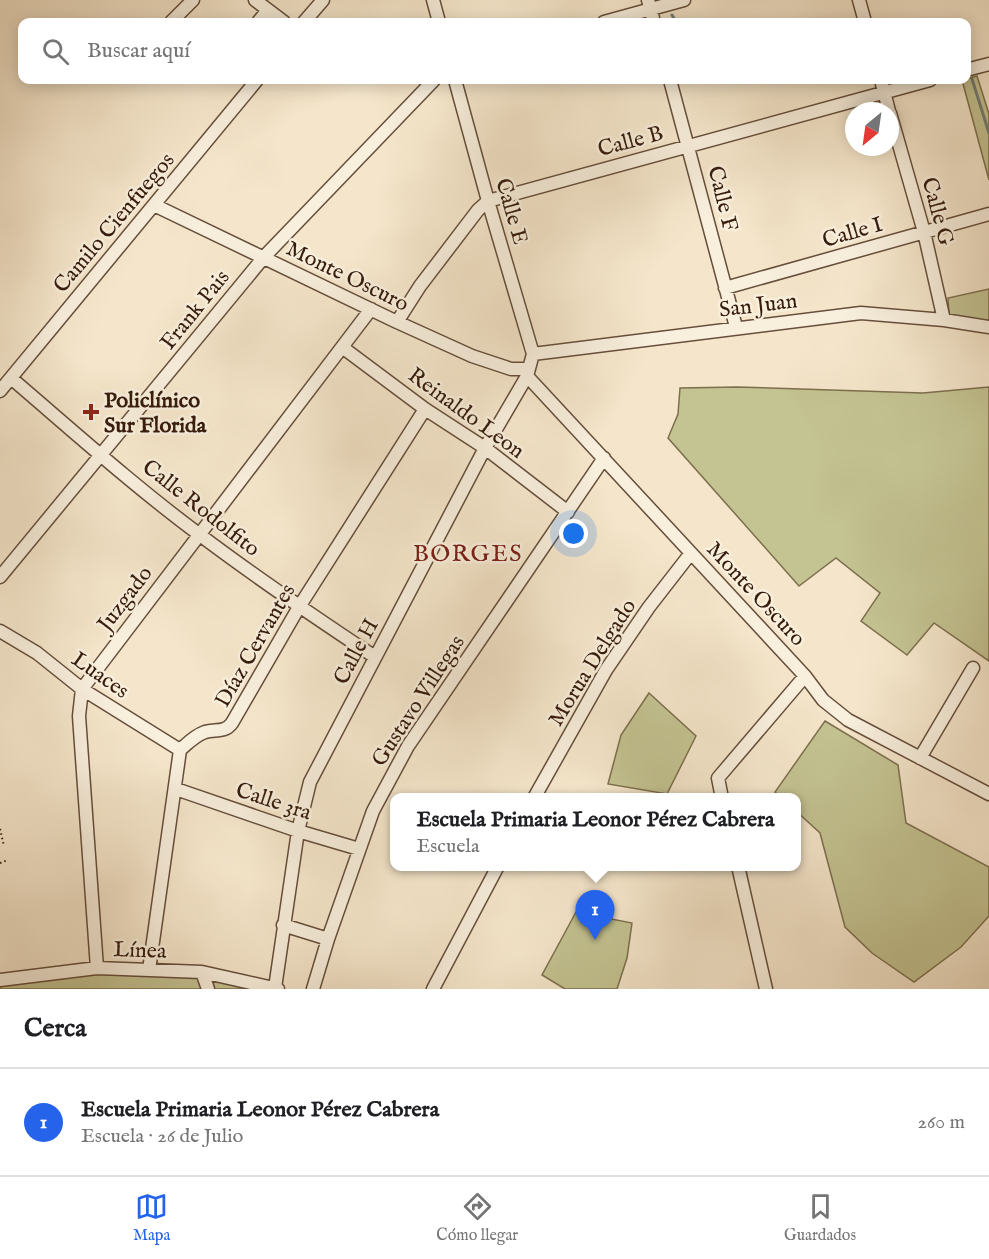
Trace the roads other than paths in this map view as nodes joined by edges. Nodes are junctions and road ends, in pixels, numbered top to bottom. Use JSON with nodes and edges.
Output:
{"nodes":[{"id":1,"x":193,"y":0,"type":"edge"},
{"id":2,"x":255,"y":0,"type":"edge"},
{"id":3,"x":323,"y":0,"type":"edge"},
{"id":4,"x":433,"y":0,"type":"edge"},
{"id":5,"x":684,"y":0,"type":"edge"},
{"id":6,"x":860,"y":0,"type":"edge"},
{"id":7,"x":649,"y":5,"type":"edge"},
{"id":8,"x":268,"y":10,"type":"junction"},
{"id":9,"x":175,"y":18,"type":"edge"},
{"id":10,"x":261,"y":18,"type":"edge"},
{"id":11,"x":279,"y":18,"type":"edge"},
{"id":12,"x":307,"y":18,"type":"edge"},
{"id":13,"x":438,"y":18,"type":"edge"},
{"id":14,"x":615,"y":18,"type":"edge"},
{"id":15,"x":865,"y":18,"type":"edge"},
{"id":16,"x":989,"y":64,"type":"edge"},
{"id":17,"x":971,"y":69,"type":"edge"},
{"id":18,"x":254,"y":84,"type":"edge"},
{"id":19,"x":430,"y":84,"type":"edge"},
{"id":20,"x":456,"y":84,"type":"edge"},
{"id":21,"x":671,"y":84,"type":"edge"},
{"id":22,"x":898,"y":84,"type":"edge"},
{"id":23,"x":882,"y":86,"type":"edge"},
{"id":24,"x":887,"y":102,"type":"edge"},
{"id":25,"x":899,"y":144,"type":"edge"},
{"id":26,"x":688,"y":145,"type":"junction"},
{"id":27,"x":488,"y":201,"type":"junction"},
{"id":28,"x":154,"y":205,"type":"junction"},
{"id":29,"x":989,"y":214,"type":"edge"},
{"id":30,"x":924,"y":232,"type":"junction"},
{"id":31,"x":264,"y":257,"type":"junction"},
{"id":32,"x":725,"y":288,"type":"junction"},
{"id":33,"x":371,"y":309,"type":"junction"},
{"id":34,"x":944,"y":320,"type":"junction"},
{"id":35,"x":397,"y":322,"type":"junction"},
{"id":36,"x":736,"y":327,"type":"junction"},
{"id":37,"x":989,"y":327,"type":"edge"},
{"id":38,"x":342,"y":347,"type":"junction"},
{"id":39,"x":533,"y":354,"type":"junction"},
{"id":40,"x":527,"y":373,"type":"junction"},
{"id":41,"x":11,"y":378,"type":"junction"},
{"id":42,"x":0,"y":392,"type":"edge"},
{"id":43,"x":425,"y":409,"type":"junction"},
{"id":44,"x":484,"y":448,"type":"junction"},
{"id":45,"x":101,"y":455,"type":"junction"},
{"id":46,"x":604,"y":458,"type":"junction"},
{"id":47,"x":567,"y":512,"type":"junction"},
{"id":48,"x":198,"y":534,"type":"junction"},
{"id":49,"x":691,"y":553,"type":"junction"},
{"id":50,"x":0,"y":577,"type":"edge"},
{"id":51,"x":299,"y":607,"type":"junction"},
{"id":52,"x":0,"y":631,"type":"edge"},
{"id":53,"x":375,"y":657,"type":"junction"},
{"id":54,"x":973,"y":668,"type":"dead end"},
{"id":55,"x":805,"y":676,"type":"junction"},
{"id":56,"x":82,"y":689,"type":"junction"},
{"id":57,"x":180,"y":750,"type":"junction"},
{"id":58,"x":920,"y":758,"type":"junction"},
{"id":59,"x":176,"y":789,"type":"junction"},
{"id":60,"x":537,"y":793,"type":"edge"},
{"id":61,"x":721,"y":793,"type":"edge"},
{"id":62,"x":989,"y":794,"type":"edge"},
{"id":63,"x":298,"y":831,"type":"junction"},
{"id":64,"x":360,"y":849,"type":"junction"},
{"id":65,"x":496,"y":871,"type":"edge"},
{"id":66,"x":739,"y":871,"type":"edge"},
{"id":67,"x":283,"y":925,"type":"junction"},
{"id":68,"x":328,"y":939,"type":"junction"},
{"id":69,"x":97,"y":968,"type":"junction"},
{"id":70,"x":149,"y":970,"type":"junction"},
{"id":71,"x":202,"y":972,"type":"junction"},
{"id":72,"x":0,"y":980,"type":"edge"},
{"id":73,"x":208,"y":989,"type":"edge"},
{"id":74,"x":276,"y":989,"type":"edge"},
{"id":75,"x":313,"y":989,"type":"edge"},
{"id":76,"x":433,"y":989,"type":"edge"},
{"id":77,"x":766,"y":989,"type":"edge"}],
"edges":[{"from":1,"to":9,"type":"street"},
{"from":2,"to":8,"type":"street"},
{"from":3,"to":12,"type":"street"},
{"from":4,"to":13,"type":"street"},
{"from":5,"to":7,"type":"street"},
{"from":6,"to":15,"type":"street"},
{"from":7,"to":14,"type":"street"},
{"from":8,"to":10,"type":"street"},
{"from":8,"to":11,"type":"street"},
{"from":16,"to":17,"type":"street"},
{"from":18,"to":28,"type":"street","name":"Camilo Cienfuegos"},
{"from":19,"to":31,"type":"street","name":"Frank Pais"},
{"from":20,"to":27,"type":"street","name":"Calle E"},
{"from":21,"to":26,"type":"street","name":"Calle F"},
{"from":22,"to":23,"type":"street","name":"Calle B"},
{"from":23,"to":24,"type":"street","name":"Calle G"},
{"from":23,"to":26,"type":"street","name":"Calle B"},
{"from":25,"to":30,"type":"street","name":"Calle G"},
{"from":26,"to":27,"type":"street","name":"Calle B"},
{"from":26,"to":32,"type":"street","name":"Calle F"},
{"from":27,"to":35,"type":"street"},
{"from":27,"to":39,"type":"street","name":"Calle E"},
{"from":28,"to":31,"type":"street","name":"Monte Oscuro"},
{"from":28,"to":41,"type":"street","name":"Camilo Cienfuegos"},
{"from":29,"to":30,"type":"street","name":"Calle I"},
{"from":30,"to":32,"type":"street","name":"Calle I"},
{"from":30,"to":34,"type":"street","name":"Calle G"},
{"from":31,"to":33,"type":"street","name":"Monte Oscuro"},
{"from":31,"to":45,"type":"street","name":"Frank Pais"},
{"from":32,"to":36,"type":"street","name":"Calle F"},
{"from":33,"to":35,"type":"street","name":"Monte Oscuro"},
{"from":33,"to":38,"type":"street","name":"Juzgado"},
{"from":34,"to":36,"type":"street","name":"San Juan"},
{"from":34,"to":37,"type":"street","name":"San Juan"},
{"from":35,"to":40,"type":"street","name":"Monte Oscuro"},
{"from":36,"to":39,"type":"street","name":"San Juan"},
{"from":38,"to":43,"type":"street","name":"Reinaldo Leon"},
{"from":38,"to":48,"type":"street","name":"Juzgado"},
{"from":39,"to":40,"type":"street","name":"Calle H"},
{"from":40,"to":44,"type":"street","name":"Calle H"},
{"from":40,"to":46,"type":"street","name":"Monte Oscuro"},
{"from":41,"to":42,"type":"street","name":"Camilo Cienfuegos"},
{"from":41,"to":45,"type":"street","name":"Calle Rodolfito"},
{"from":43,"to":44,"type":"street","name":"Reinaldo Leon"},
{"from":43,"to":51,"type":"street","name":"Díaz Cervantes"},
{"from":44,"to":47,"type":"street","name":"Reinaldo Leon"},
{"from":44,"to":53,"type":"street","name":"Calle H"},
{"from":45,"to":48,"type":"street","name":"Calle Rodolfito"},
{"from":45,"to":50,"type":"street","name":"Frank Pais"},
{"from":46,"to":47,"type":"street","name":"Gustavo Villegas"},
{"from":46,"to":49,"type":"street","name":"Monte Oscuro"},
{"from":47,"to":64,"type":"street","name":"Gustavo Villegas"},
{"from":48,"to":51,"type":"street","name":"Calle Rodolfito"},
{"from":48,"to":56,"type":"street","name":"Juzgado"},
{"from":49,"to":55,"type":"street","name":"Monte Oscuro"},
{"from":49,"to":60,"type":"street","name":"Morua Delgado"},
{"from":51,"to":53,"type":"street","name":"Calle Rodolfito"},
{"from":51,"to":57,"type":"street","name":"Díaz Cervantes"},
{"from":52,"to":56,"type":"street","name":"Luaces"},
{"from":53,"to":63,"type":"street","name":"Calle H"},
{"from":54,"to":58,"type":"street"},
{"from":55,"to":58,"type":"street","name":"Monte Oscuro"},
{"from":55,"to":61,"type":"street"},
{"from":56,"to":57,"type":"street","name":"Luaces"},
{"from":56,"to":69,"type":"street"},
{"from":57,"to":59,"type":"street"},
{"from":58,"to":62,"type":"street","name":"Monte Oscuro"},
{"from":59,"to":63,"type":"street","name":"Calle 3ra"},
{"from":59,"to":70,"type":"street"},
{"from":63,"to":64,"type":"street","name":"Calle 3ra"},
{"from":63,"to":67,"type":"street","name":"Calle H"},
{"from":64,"to":68,"type":"street","name":"Gustavo Villegas"},
{"from":65,"to":76,"type":"street"},
{"from":66,"to":77,"type":"street"},
{"from":67,"to":68,"type":"street"},
{"from":67,"to":74,"type":"street","name":"Calle H"},
{"from":68,"to":75,"type":"street","name":"Gustavo Villegas"},
{"from":69,"to":70,"type":"street","name":"Línea"},
{"from":69,"to":72,"type":"street","name":"Línea"},
{"from":70,"to":71,"type":"street","name":"Línea"},
{"from":71,"to":73,"type":"street"},
{"from":71,"to":74,"type":"street","name":"Línea"}]}
